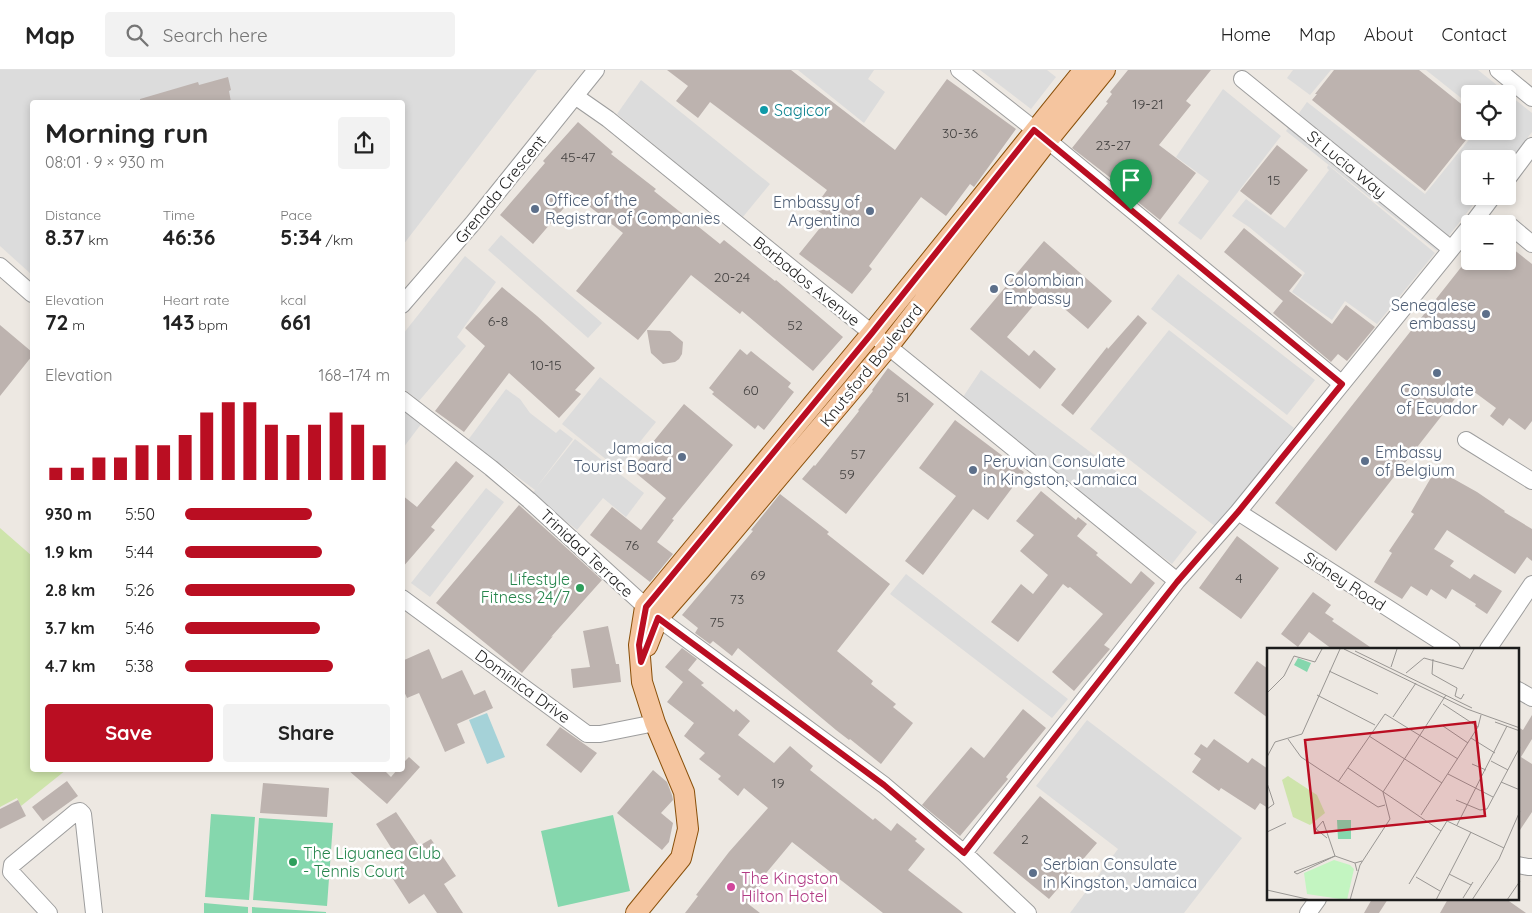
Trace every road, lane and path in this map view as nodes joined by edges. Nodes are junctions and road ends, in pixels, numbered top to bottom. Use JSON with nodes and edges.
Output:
{"nodes":[{"id":1,"x":596,"y":70,"type":"edge"},
{"id":2,"x":959,"y":70,"type":"edge"},
{"id":3,"x":1084,"y":70,"type":"edge"},
{"id":4,"x":1105,"y":70,"type":"edge"},
{"id":5,"x":1498,"y":70,"type":"edge"},
{"id":6,"x":1242,"y":79,"type":"dead end"},
{"id":7,"x":575,"y":96,"type":"junction"},
{"id":8,"x":1532,"y":98,"type":"edge"},
{"id":9,"x":1041,"y":135,"type":"junction"},
{"id":10,"x":1532,"y":146,"type":"edge"},
{"id":11,"x":1516,"y":167,"type":"edge"},
{"id":12,"x":1487,"y":205,"type":"edge"},
{"id":13,"x":1479,"y":215,"type":"edge"},
{"id":14,"x":1516,"y":231,"type":"edge"},
{"id":15,"x":1461,"y":237,"type":"edge"},
{"id":16,"x":1532,"y":244,"type":"edge"},
{"id":17,"x":1451,"y":249,"type":"junction"},
{"id":18,"x":0,"y":266,"type":"edge"},
{"id":19,"x":30,"y":292,"type":"edge"},
{"id":20,"x":405,"y":302,"type":"edge"},
{"id":21,"x":872,"y":333,"type":"junction"},
{"id":22,"x":888,"y":347,"type":"junction"},
{"id":23,"x":1342,"y":384,"type":"junction"},
{"id":24,"x":405,"y":401,"type":"edge"},
{"id":25,"x":1466,"y":440,"type":"dead end"},
{"id":26,"x":1532,"y":481,"type":"edge"},
{"id":27,"x":1238,"y":512,"type":"junction"},
{"id":28,"x":1177,"y":582,"type":"junction"},
{"id":29,"x":1532,"y":584,"type":"edge"},
{"id":30,"x":405,"y":600,"type":"edge"},
{"id":31,"x":652,"y":612,"type":"junction"},
{"id":32,"x":1450,"y":648,"type":"edge"},
{"id":33,"x":1489,"y":648,"type":"edge"},
{"id":34,"x":1520,"y":691,"type":"edge"},
{"id":35,"x":1532,"y":698,"type":"edge"},
{"id":36,"x":655,"y":723,"type":"junction"},
{"id":37,"x":964,"y":853,"type":"junction"},
{"id":38,"x":1317,"y":900,"type":"edge"},
{"id":39,"x":50,"y":913,"type":"edge"},
{"id":40,"x":94,"y":913,"type":"edge"},
{"id":41,"x":636,"y":913,"type":"edge"},
{"id":42,"x":1028,"y":913,"type":"edge"},
{"id":43,"x":1308,"y":913,"type":"edge"}],
"edges":[{"from":1,"to":7,"type":"street","name":"Grenada Crescent"},
{"from":2,"to":9,"type":"street"},
{"from":3,"to":9,"type":"main road","name":"Knutsford Boulevard"},
{"from":4,"to":9,"type":"main road","name":"Knutsford Boulevard"},
{"from":5,"to":8,"type":"street"},
{"from":6,"to":17,"type":"street","name":"St Lucia Way"},
{"from":7,"to":20,"type":"street","name":"Grenada Crescent"},
{"from":7,"to":21,"type":"street","name":"Barbados Avenue"},
{"from":9,"to":21,"type":"main road","name":"Knutsford Boulevard"},
{"from":9,"to":22,"type":"main road","name":"Knutsford Boulevard"},
{"from":9,"to":23,"type":"street"},
{"from":10,"to":11,"type":"street"},
{"from":12,"to":13,"type":"street"},
{"from":14,"to":16,"type":"street"},
{"from":15,"to":17,"type":"street"},
{"from":17,"to":23,"type":"street"},
{"from":18,"to":19,"type":"street"},
{"from":21,"to":22,"type":"street","name":"Barbados Avenue"},
{"from":21,"to":31,"type":"main road","name":"Knutsford Boulevard"},
{"from":22,"to":28,"type":"street","name":"Barbados Avenue"},
{"from":22,"to":31,"type":"main road","name":"Knutsford Boulevard"},
{"from":23,"to":27,"type":"street"},
{"from":24,"to":31,"type":"street","name":"Trinidad Terrace"},
{"from":25,"to":26,"type":"street"},
{"from":27,"to":28,"type":"street"},
{"from":27,"to":32,"type":"street","name":"Sidney Road"},
{"from":28,"to":37,"type":"street"},
{"from":29,"to":33,"type":"street"},
{"from":30,"to":36,"type":"street","name":"Dominica Drive"},
{"from":31,"to":36,"type":"main road","name":"Knutsford Boulevard"},
{"from":31,"to":37,"type":"street","name":"Trinidad Terrace"},
{"from":34,"to":35,"type":"street"},
{"from":36,"to":41,"type":"main road","name":"Knutsford Boulevard"},
{"from":37,"to":42,"type":"street","name":"Trinidad Terrace"},
{"from":38,"to":43,"type":"street"},
{"from":39,"to":40,"type":"street"}]}
